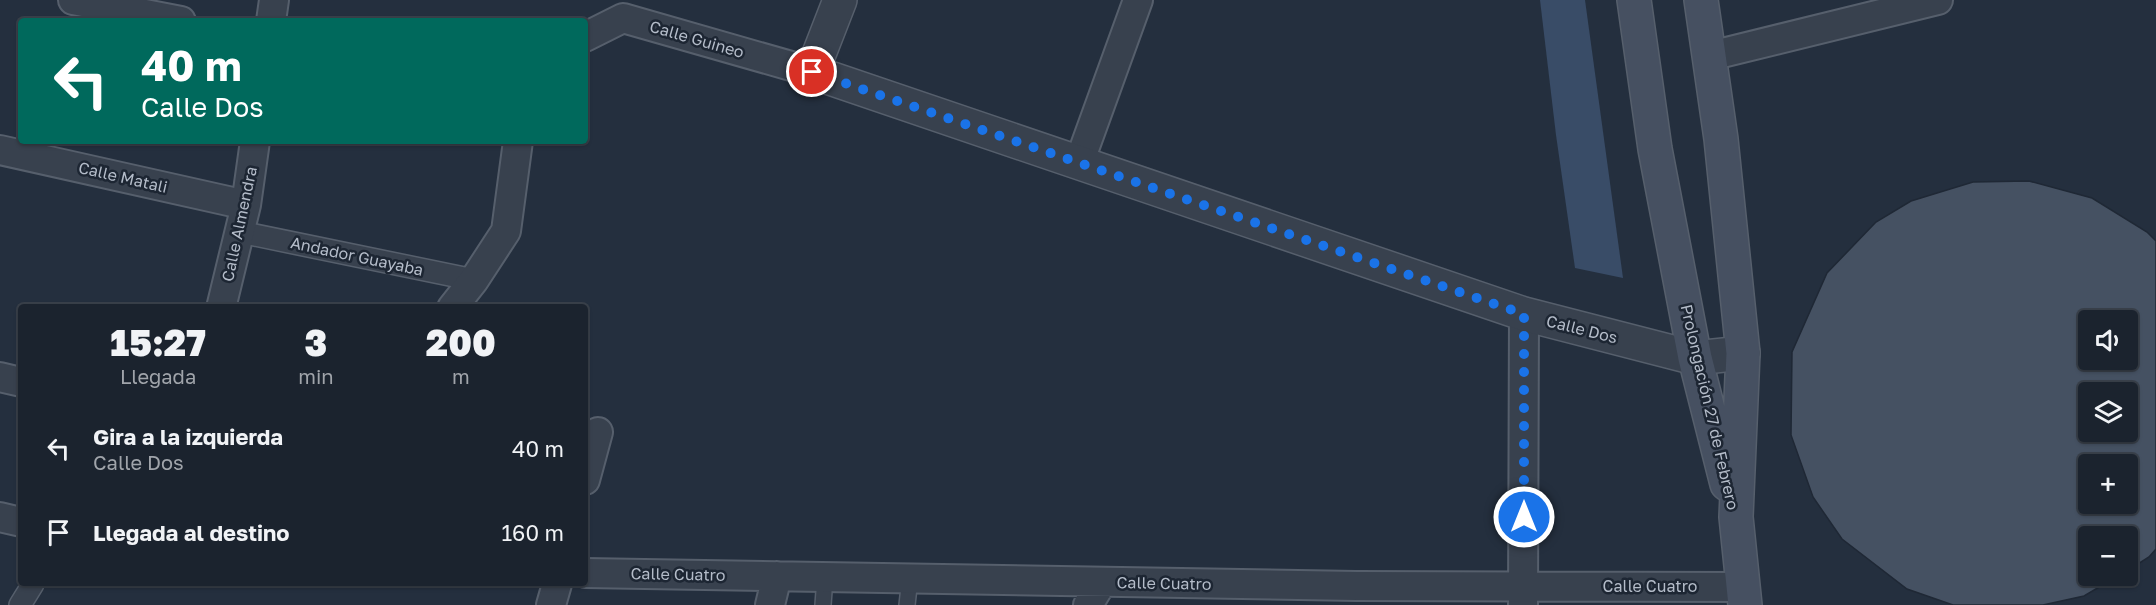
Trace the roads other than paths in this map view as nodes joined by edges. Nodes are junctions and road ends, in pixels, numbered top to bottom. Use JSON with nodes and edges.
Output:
{"nodes":[{"id":1,"x":73,"y":0,"type":"edge"},
{"id":2,"x":274,"y":0,"type":"edge"},
{"id":3,"x":840,"y":0,"type":"edge"},
{"id":4,"x":1138,"y":0,"type":"edge"},
{"id":5,"x":1634,"y":0,"type":"edge"},
{"id":6,"x":1701,"y":0,"type":"edge"},
{"id":7,"x":1938,"y":0,"type":"edge"},
{"id":8,"x":166,"y":18,"type":"edge"},
{"id":9,"x":272,"y":18,"type":"edge"},
{"id":10,"x":588,"y":36,"type":"edge"},
{"id":11,"x":1710,"y":56,"type":"junction"},
{"id":12,"x":812,"y":72,"type":"junction"},
{"id":13,"x":255,"y":144,"type":"edge"},
{"id":14,"x":518,"y":144,"type":"edge"},
{"id":15,"x":0,"y":150,"type":"edge"},
{"id":16,"x":1079,"y":163,"type":"junction"},
{"id":17,"x":243,"y":218,"type":"junction"},
{"id":18,"x":474,"y":280,"type":"junction"},
{"id":19,"x":222,"y":304,"type":"edge"},
{"id":20,"x":455,"y":304,"type":"edge"},
{"id":21,"x":1524,"y":314,"type":"junction"},
{"id":22,"x":1743,"y":353,"type":"junction"},
{"id":23,"x":1695,"y":358,"type":"junction"},
{"id":24,"x":0,"y":377,"type":"edge"},
{"id":25,"x":18,"y":381,"type":"edge"},
{"id":26,"x":598,"y":432,"type":"dead end"},
{"id":27,"x":588,"y":469,"type":"edge"},
{"id":28,"x":0,"y":517,"type":"edge"},
{"id":29,"x":1736,"y":518,"type":"junction"},
{"id":30,"x":18,"y":521,"type":"edge"},
{"id":31,"x":588,"y":573,"type":"edge"},
{"id":32,"x":777,"y":576,"type":"junction"},
{"id":33,"x":825,"y":577,"type":"junction"},
{"id":34,"x":32,"y":586,"type":"edge"},
{"id":35,"x":556,"y":586,"type":"edge"},
{"id":36,"x":908,"y":591,"type":"edge"},
{"id":37,"x":1095,"y":593,"type":"edge"},
{"id":38,"x":1524,"y":595,"type":"edge"},
{"id":39,"x":1356,"y":596,"type":"edge"},
{"id":40,"x":1744,"y":596,"type":"edge"},
{"id":41,"x":20,"y":605,"type":"edge"},
{"id":42,"x":551,"y":605,"type":"edge"},
{"id":43,"x":770,"y":605,"type":"edge"},
{"id":44,"x":823,"y":605,"type":"edge"}],
"edges":[{"from":1,"to":8,"type":"street"},
{"from":2,"to":9,"type":"street"},
{"from":3,"to":12,"type":"street"},
{"from":4,"to":16,"type":"street"},
{"from":5,"to":23,"type":"main road","name":"Prolongación 27 de Febrero"},
{"from":6,"to":11,"type":"main road","name":"Prolongación 27 de Febrero"},
{"from":7,"to":11,"type":"street"},
{"from":10,"to":12,"type":"street","name":"Calle Guineo"},
{"from":11,"to":22,"type":"main road","name":"Prolongación 27 de Febrero"},
{"from":12,"to":16,"type":"street","name":"Calle Dos"},
{"from":13,"to":17,"type":"street","name":"Calle Almendra"},
{"from":14,"to":18,"type":"street"},
{"from":15,"to":17,"type":"street","name":"Calle Matali"},
{"from":16,"to":21,"type":"street","name":"Calle Dos"},
{"from":17,"to":18,"type":"street","name":"Andador Guayaba"},
{"from":17,"to":19,"type":"street","name":"Calle Almendra"},
{"from":18,"to":20,"type":"street"},
{"from":21,"to":23,"type":"street","name":"Calle Dos"},
{"from":21,"to":38,"type":"street"},
{"from":22,"to":23,"type":"street","name":"Calle Dos"},
{"from":22,"to":29,"type":"main road","name":"Prolongación 27 de Febrero"},
{"from":23,"to":29,"type":"main road","name":"Prolongación 27 de Febrero"},
{"from":24,"to":25,"type":"street"},
{"from":26,"to":27,"type":"street"},
{"from":28,"to":30,"type":"street"},
{"from":29,"to":40,"type":"main road"},
{"from":31,"to":32,"type":"street","name":"Calle Cuatro"},
{"from":32,"to":33,"type":"street","name":"Calle Cuatro"},
{"from":32,"to":43,"type":"street"},
{"from":33,"to":36,"type":"street","name":"Calle Cuatro"},
{"from":33,"to":44,"type":"lane"},
{"from":34,"to":41,"type":"street"},
{"from":35,"to":42,"type":"street"},
{"from":36,"to":37,"type":"street","name":"Calle Cuatro"},
{"from":37,"to":39,"type":"street","name":"Calle Cuatro"},
{"from":38,"to":39,"type":"street","name":"Calle Cuatro"},
{"from":38,"to":40,"type":"street","name":"Calle Cuatro"}]}
